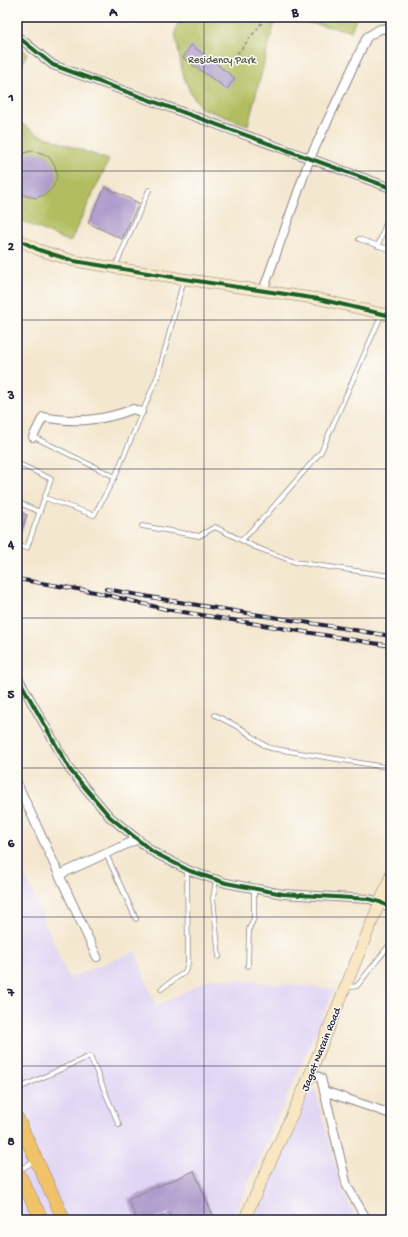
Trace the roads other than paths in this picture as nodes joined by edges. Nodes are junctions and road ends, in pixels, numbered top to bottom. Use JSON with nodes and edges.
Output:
{"nodes":[{"id":1,"x":391,"y":28,"type":"edge"},
{"id":2,"x":17,"y":36,"type":"edge"},
{"id":3,"x":310,"y":158,"type":"junction"},
{"id":4,"x":391,"y":187,"type":"edge"},
{"id":5,"x":149,"y":190,"type":"dead end"},
{"id":6,"x":391,"y":209,"type":"edge"},
{"id":7,"x":17,"y":239,"type":"edge"},
{"id":8,"x":359,"y":239,"type":"dead end"},
{"id":9,"x":378,"y":246,"type":"junction"},
{"id":10,"x":391,"y":250,"type":"edge"},
{"id":11,"x":115,"y":268,"type":"junction"},
{"id":12,"x":184,"y":279,"type":"junction"},
{"id":13,"x":263,"y":291,"type":"junction"},
{"id":14,"x":386,"y":315,"type":"edge"},
{"id":15,"x":141,"y":412,"type":"junction"},
{"id":16,"x":33,"y":436,"type":"joint"},
{"id":17,"x":17,"y":463,"type":"edge"},
{"id":18,"x":115,"y":478,"type":"junction"},
{"id":19,"x":45,"y":498,"type":"junction"},
{"id":20,"x":17,"y":502,"type":"edge"},
{"id":21,"x":40,"y":512,"type":"junction"},
{"id":22,"x":142,"y":526,"type":"dead end"},
{"id":23,"x":242,"y":540,"type":"junction"},
{"id":24,"x":17,"y":546,"type":"edge"},
{"id":25,"x":391,"y":576,"type":"edge"},
{"id":26,"x":17,"y":676,"type":"edge"},
{"id":27,"x":215,"y":715,"type":"dead end"},
{"id":28,"x":391,"y":768,"type":"edge"},
{"id":29,"x":17,"y":783,"type":"edge"},
{"id":30,"x":138,"y":839,"type":"junction"},
{"id":31,"x":106,"y":854,"type":"junction"},
{"id":32,"x":187,"y":870,"type":"junction"},
{"id":33,"x":59,"y":875,"type":"junction"},
{"id":34,"x":391,"y":875,"type":"edge"},
{"id":35,"x":216,"y":879,"type":"junction"},
{"id":36,"x":254,"y":888,"type":"junction"},
{"id":37,"x":380,"y":902,"type":"junction"},
{"id":38,"x":391,"y":908,"type":"edge"},
{"id":39,"x":136,"y":919,"type":"dead end"},
{"id":40,"x":391,"y":943,"type":"edge"},
{"id":41,"x":96,"y":957,"type":"dead end"},
{"id":42,"x":219,"y":957,"type":"dead end"},
{"id":43,"x":248,"y":966,"type":"dead end"},
{"id":44,"x":345,"y":988,"type":"junction"},
{"id":45,"x":161,"y":989,"type":"dead end"},
{"id":46,"x":311,"y":1073,"type":"junction"},
{"id":47,"x":17,"y":1089,"type":"edge"},
{"id":48,"x":324,"y":1091,"type":"junction"},
{"id":49,"x":391,"y":1114,"type":"edge"},
{"id":50,"x":17,"y":1118,"type":"edge"},
{"id":51,"x":119,"y":1125,"type":"dead end"},
{"id":52,"x":36,"y":1160,"type":"junction"},
{"id":53,"x":17,"y":1171,"type":"edge"},
{"id":54,"x":42,"y":1220,"type":"edge"},
{"id":55,"x":64,"y":1220,"type":"edge"},
{"id":56,"x":244,"y":1220,"type":"edge"},
{"id":57,"x":367,"y":1220,"type":"edge"}],
"edges":[{"from":1,"to":3,"type":"street"},
{"from":2,"to":3,"type":"street"},
{"from":3,"to":4,"type":"street"},
{"from":3,"to":13,"type":"street"},
{"from":5,"to":11,"type":"lane"},
{"from":6,"to":9,"type":"lane"},
{"from":7,"to":11,"type":"street"},
{"from":8,"to":9,"type":"lane"},
{"from":9,"to":10,"type":"lane"},
{"from":11,"to":12,"type":"street"},
{"from":12,"to":13,"type":"street"},
{"from":12,"to":15,"type":"lane"},
{"from":13,"to":14,"type":"street"},
{"from":14,"to":23,"type":"lane"},
{"from":15,"to":16,"type":"street"},
{"from":15,"to":18,"type":"lane"},
{"from":16,"to":18,"type":"lane"},
{"from":17,"to":19,"type":"lane"},
{"from":18,"to":19,"type":"lane"},
{"from":19,"to":21,"type":"lane"},
{"from":20,"to":21,"type":"lane"},
{"from":21,"to":24,"type":"lane"},
{"from":22,"to":23,"type":"lane"},
{"from":23,"to":25,"type":"lane"},
{"from":26,"to":30,"type":"street"},
{"from":27,"to":28,"type":"lane"},
{"from":29,"to":33,"type":"street"},
{"from":30,"to":31,"type":"street"},
{"from":30,"to":32,"type":"street"},
{"from":31,"to":33,"type":"street"},
{"from":31,"to":39,"type":"lane"},
{"from":32,"to":35,"type":"street"},
{"from":32,"to":45,"type":"lane"},
{"from":33,"to":41,"type":"street"},
{"from":34,"to":37,"type":"street","name":"Jagat Narain Road"},
{"from":35,"to":36,"type":"street"},
{"from":35,"to":42,"type":"lane"},
{"from":36,"to":37,"type":"street"},
{"from":36,"to":43,"type":"lane"},
{"from":37,"to":38,"type":"street"},
{"from":37,"to":44,"type":"street","name":"Jagat Narain Road"},
{"from":40,"to":44,"type":"lane"},
{"from":44,"to":46,"type":"street","name":"Jagat Narain Road"},
{"from":46,"to":48,"type":"street"},
{"from":46,"to":56,"type":"street","name":"Jagat Narain Road"},
{"from":47,"to":51,"type":"lane"},
{"from":48,"to":49,"type":"street"},
{"from":48,"to":57,"type":"street"},
{"from":50,"to":52,"type":"main road"},
{"from":52,"to":53,"type":"lane"},
{"from":52,"to":55,"type":"main road"},
{"from":53,"to":54,"type":"main road"}]}
